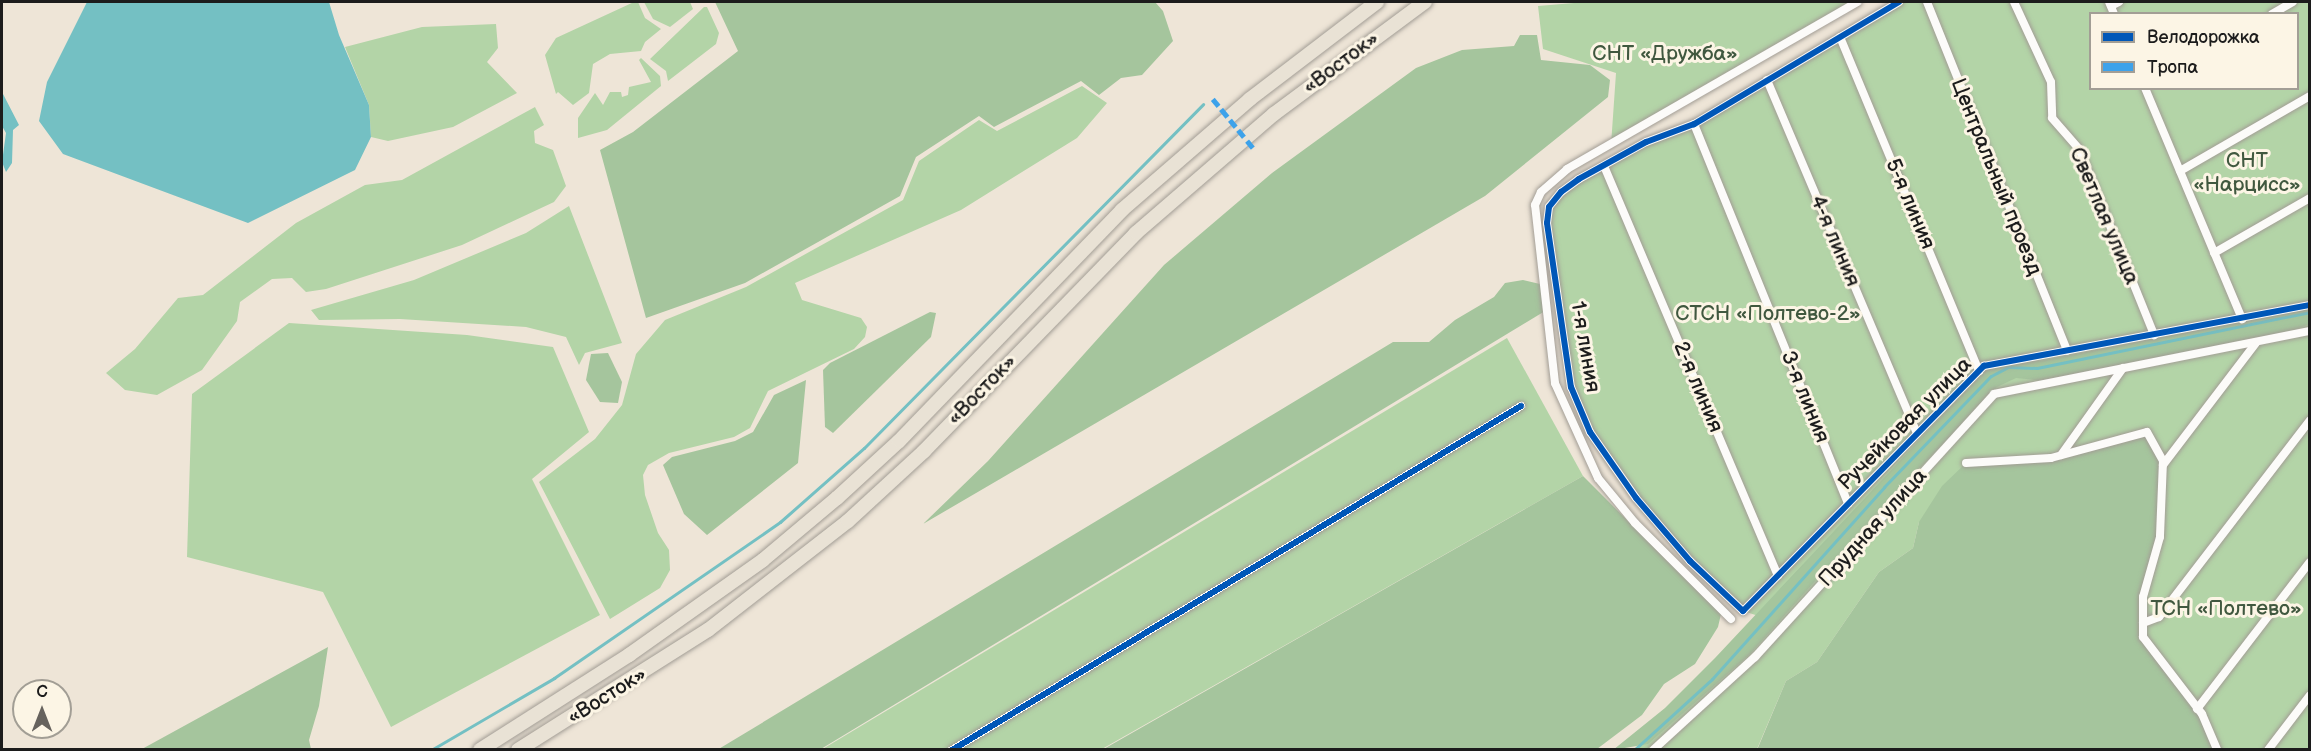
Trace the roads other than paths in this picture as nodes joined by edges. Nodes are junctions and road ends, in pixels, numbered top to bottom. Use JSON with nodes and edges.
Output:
{"nodes":[{"id":1,"x":1377,"y":2,"type":"edge"},
{"id":2,"x":1425,"y":2,"type":"edge"},
{"id":3,"x":1857,"y":2,"type":"edge"},
{"id":4,"x":1899,"y":2,"type":"edge"},
{"id":5,"x":1927,"y":2,"type":"edge"},
{"id":6,"x":2014,"y":2,"type":"edge"},
{"id":7,"x":2119,"y":2,"type":"edge"},
{"id":8,"x":2293,"y":2,"type":"edge"},
{"id":9,"x":2111,"y":7,"type":"edge"},
{"id":10,"x":2276,"y":12,"type":"edge"},
{"id":11,"x":1840,"y":37,"type":"junction"},
{"id":12,"x":1767,"y":80,"type":"junction"},
{"id":13,"x":2146,"y":90,"type":"edge"},
{"id":14,"x":2310,"y":96,"type":"edge"},
{"id":15,"x":1694,"y":124,"type":"junction"},
{"id":16,"x":1604,"y":166,"type":"junction"},
{"id":17,"x":2180,"y":171,"type":"junction"},
{"id":18,"x":2310,"y":198,"type":"edge"},
{"id":19,"x":2214,"y":253,"type":"junction"},
{"id":20,"x":2310,"y":305,"type":"edge"},
{"id":21,"x":2242,"y":319,"type":"junction"},
{"id":22,"x":2310,"y":331,"type":"edge"},
{"id":23,"x":2154,"y":335,"type":"junction"},
{"id":24,"x":2256,"y":343,"type":"junction"},
{"id":25,"x":2067,"y":351,"type":"junction"},
{"id":26,"x":2123,"y":368,"type":"junction"},
{"id":27,"x":1979,"y":371,"type":"junction"},
{"id":28,"x":1521,"y":406,"type":"dead end"},
{"id":29,"x":2310,"y":420,"type":"edge"},
{"id":30,"x":1917,"y":434,"type":"junction"},
{"id":31,"x":2061,"y":456,"type":"junction"},
{"id":32,"x":1966,"y":463,"type":"dead end"},
{"id":33,"x":2163,"y":465,"type":"junction"},
{"id":34,"x":1848,"y":504,"type":"junction"},
{"id":35,"x":2310,"y":562,"type":"edge"},
{"id":36,"x":1778,"y":576,"type":"junction"},
{"id":37,"x":1743,"y":611,"type":"joint"},
{"id":38,"x":1731,"y":619,"type":"dead end"},
{"id":39,"x":2143,"y":623,"type":"junction"},
{"id":40,"x":2310,"y":695,"type":"edge"},
{"id":41,"x":2197,"y":709,"type":"junction"},
{"id":42,"x":480,"y":750,"type":"edge"},
{"id":43,"x":518,"y":750,"type":"edge"},
{"id":44,"x":952,"y":750,"type":"edge"},
{"id":45,"x":1653,"y":750,"type":"edge"},
{"id":46,"x":2217,"y":750,"type":"edge"},
{"id":47,"x":2268,"y":750,"type":"edge"}],
"edges":[{"from":1,"to":42,"type":"highway","name":"«Восток»"},
{"from":2,"to":43,"type":"highway","name":"«Восток»"},
{"from":3,"to":38,"type":"street"},
{"from":4,"to":11,"type":"street","name":"1-я линия"},
{"from":5,"to":25,"type":"street","name":"Центральный проезд"},
{"from":6,"to":23,"type":"street","name":"Светлая улица"},
{"from":7,"to":9,"type":"street"},
{"from":8,"to":10,"type":"street"},
{"from":11,"to":12,"type":"street","name":"1-я линия"},
{"from":11,"to":27,"type":"street","name":"5-я линия"},
{"from":12,"to":15,"type":"street","name":"1-я линия"},
{"from":12,"to":30,"type":"street","name":"4-я линия"},
{"from":13,"to":17,"type":"street"},
{"from":14,"to":17,"type":"street"},
{"from":15,"to":16,"type":"street","name":"1-я линия"},
{"from":15,"to":34,"type":"street","name":"3-я линия"},
{"from":16,"to":36,"type":"street","name":"2-я линия"},
{"from":16,"to":37,"type":"street","name":"1-я линия"},
{"from":17,"to":19,"type":"street"},
{"from":18,"to":19,"type":"street"},
{"from":19,"to":21,"type":"street"},
{"from":20,"to":21,"type":"street","name":"Ручейковая улица"},
{"from":21,"to":23,"type":"street","name":"Ручейковая улица"},
{"from":22,"to":24,"type":"street","name":"Прудная улица"},
{"from":23,"to":25,"type":"street","name":"Ручейковая улица"},
{"from":24,"to":26,"type":"street","name":"Прудная улица"},
{"from":24,"to":33,"type":"street"},
{"from":25,"to":27,"type":"street","name":"Ручейковая улица"},
{"from":26,"to":31,"type":"street"},
{"from":26,"to":45,"type":"street","name":"Прудная улица"},
{"from":27,"to":30,"type":"street","name":"Ручейковая улица"},
{"from":28,"to":44,"type":"street"},
{"from":29,"to":39,"type":"street"},
{"from":30,"to":34,"type":"street","name":"Ручейковая улица"},
{"from":31,"to":32,"type":"street"},
{"from":31,"to":33,"type":"street"},
{"from":33,"to":39,"type":"street"},
{"from":34,"to":36,"type":"street","name":"Ручейковая улица"},
{"from":35,"to":41,"type":"street"},
{"from":36,"to":37,"type":"street","name":"Ручейковая улица"},
{"from":39,"to":41,"type":"street"},
{"from":40,"to":47,"type":"street"},
{"from":41,"to":46,"type":"street"}]}
